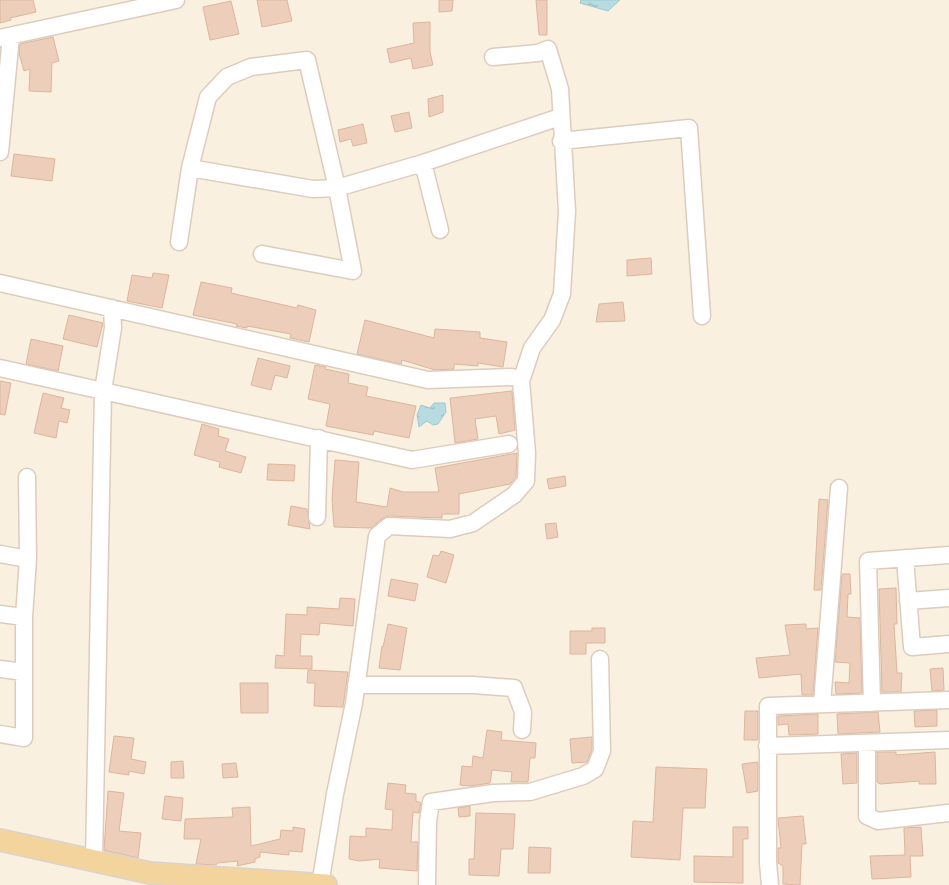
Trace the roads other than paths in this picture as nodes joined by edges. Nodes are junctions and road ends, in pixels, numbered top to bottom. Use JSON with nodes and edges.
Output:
{"nodes":[{"id":1,"x":176,"y":0,"type":"edge"},
{"id":2,"x":119,"y":6,"type":"edge"},
{"id":3,"x":5,"y":37,"type":"edge"},
{"id":4,"x":493,"y":57,"type":"dead end"},
{"id":5,"x":560,"y":116,"type":"junction"},
{"id":6,"x":561,"y":141,"type":"junction"},
{"id":7,"x":0,"y":152,"type":"edge"},
{"id":8,"x":423,"y":163,"type":"junction"},
{"id":9,"x":190,"y":168,"type":"junction"},
{"id":10,"x":337,"y":188,"type":"junction"},
{"id":11,"x":440,"y":230,"type":"dead end"},
{"id":12,"x":179,"y":242,"type":"dead end"},
{"id":13,"x":262,"y":254,"type":"dead end"},
{"id":14,"x":0,"y":283,"type":"edge"},
{"id":15,"x":112,"y":308,"type":"junction"},
{"id":16,"x":702,"y":316,"type":"dead end"},
{"id":17,"x":0,"y":368,"type":"edge"},
{"id":18,"x":512,"y":377,"type":"dead end"},
{"id":19,"x":103,"y":391,"type":"junction"},
{"id":20,"x":319,"y":438,"type":"junction"},
{"id":21,"x":509,"y":444,"type":"dead end"},
{"id":22,"x":28,"y":477,"type":"dead end"},
{"id":23,"x":839,"y":488,"type":"dead end"},
{"id":24,"x":317,"y":517,"type":"dead end"},
{"id":25,"x":0,"y":554,"type":"edge"},
{"id":26,"x":949,"y":555,"type":"edge"},
{"id":27,"x":905,"y":558,"type":"junction"},
{"id":28,"x":28,"y":559,"type":"junction"},
{"id":29,"x":949,"y":598,"type":"edge"},
{"id":30,"x":908,"y":601,"type":"junction"},
{"id":31,"x":0,"y":614,"type":"edge"},
{"id":32,"x":24,"y":617,"type":"junction"},
{"id":33,"x":949,"y":644,"type":"edge"},
{"id":34,"x":600,"y":658,"type":"dead end"},
{"id":35,"x":0,"y":669,"type":"edge"},
{"id":36,"x":24,"y":672,"type":"junction"},
{"id":37,"x":356,"y":685,"type":"junction"},
{"id":38,"x":949,"y":700,"type":"edge"},
{"id":39,"x":872,"y":702,"type":"junction"},
{"id":40,"x":822,"y":704,"type":"junction"},
{"id":41,"x":522,"y":730,"type":"dead end"},
{"id":42,"x":0,"y":734,"type":"edge"},
{"id":43,"x":949,"y":740,"type":"edge"},
{"id":44,"x":866,"y":744,"type":"junction"},
{"id":45,"x":768,"y":746,"type":"junction"},
{"id":46,"x":948,"y":813,"type":"edge"},
{"id":47,"x":0,"y":840,"type":"edge"},
{"id":48,"x":94,"y":860,"type":"junction"},
{"id":49,"x":201,"y":881,"type":"edge"},
{"id":50,"x":320,"y":885,"type":"edge"},
{"id":51,"x":326,"y":885,"type":"edge"},
{"id":52,"x":427,"y":885,"type":"edge"},
{"id":53,"x":770,"y":885,"type":"edge"}],
"edges":[{"from":1,"to":2,"type":"street"},
{"from":2,"to":3,"type":"street"},
{"from":3,"to":7,"type":"street"},
{"from":4,"to":5,"type":"street"},
{"from":5,"to":6,"type":"street"},
{"from":5,"to":8,"type":"street"},
{"from":6,"to":16,"type":"street"},
{"from":6,"to":37,"type":"street"},
{"from":8,"to":10,"type":"street"},
{"from":8,"to":11,"type":"street"},
{"from":9,"to":10,"type":"street"},
{"from":9,"to":10,"type":"street"},
{"from":9,"to":12,"type":"street"},
{"from":10,"to":13,"type":"street"},
{"from":14,"to":15,"type":"street"},
{"from":15,"to":18,"type":"street"},
{"from":15,"to":19,"type":"street"},
{"from":17,"to":19,"type":"street"},
{"from":19,"to":20,"type":"street"},
{"from":19,"to":48,"type":"street"},
{"from":20,"to":21,"type":"street"},
{"from":20,"to":24,"type":"street"},
{"from":22,"to":28,"type":"street"},
{"from":23,"to":40,"type":"street"},
{"from":25,"to":28,"type":"street"},
{"from":26,"to":27,"type":"street"},
{"from":27,"to":30,"type":"street"},
{"from":27,"to":39,"type":"street"},
{"from":28,"to":32,"type":"street"},
{"from":29,"to":30,"type":"street"},
{"from":30,"to":33,"type":"street"},
{"from":31,"to":32,"type":"street"},
{"from":32,"to":36,"type":"street"},
{"from":34,"to":52,"type":"street"},
{"from":35,"to":36,"type":"street"},
{"from":36,"to":42,"type":"street"},
{"from":37,"to":41,"type":"street"},
{"from":37,"to":50,"type":"street"},
{"from":38,"to":39,"type":"street"},
{"from":39,"to":40,"type":"street"},
{"from":40,"to":45,"type":"street"},
{"from":43,"to":44,"type":"street"},
{"from":44,"to":45,"type":"street"},
{"from":44,"to":46,"type":"street"},
{"from":45,"to":53,"type":"street"},
{"from":47,"to":48,"type":"main road"},
{"from":48,"to":49,"type":"main road"},
{"from":49,"to":50,"type":"main road"},
{"from":50,"to":51,"type":"main road"}]}
